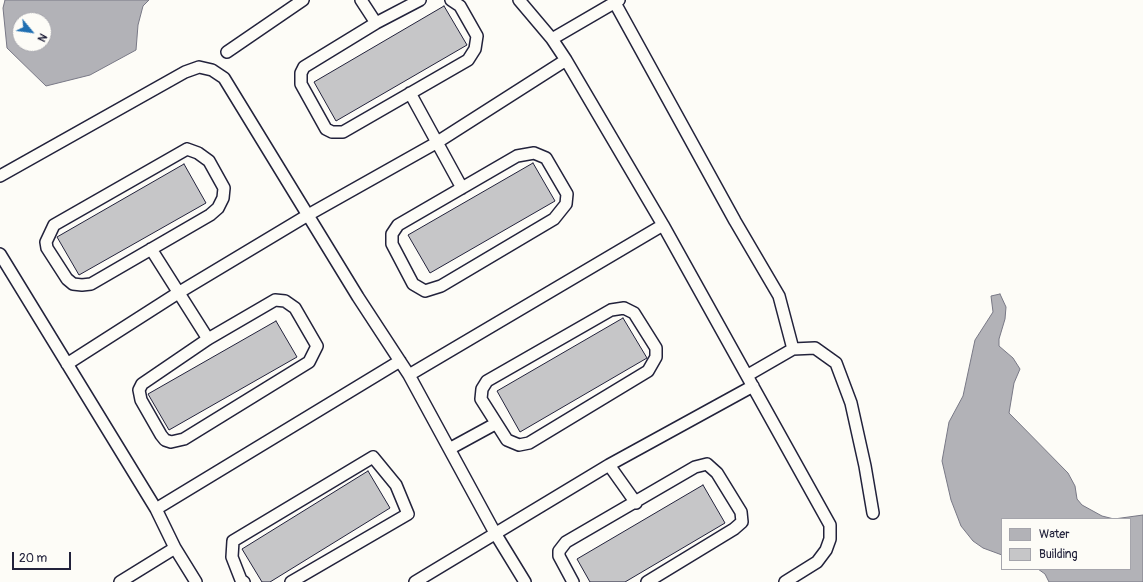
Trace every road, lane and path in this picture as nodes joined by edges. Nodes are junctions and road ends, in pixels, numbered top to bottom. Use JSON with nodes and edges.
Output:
{"nodes":[{"id":1,"x":303,"y":0,"type":"edge"},
{"id":2,"x":361,"y":0,"type":"edge"},
{"id":3,"x":420,"y":0,"type":"edge"},
{"id":4,"x":451,"y":0,"type":"edge"},
{"id":5,"x":519,"y":0,"type":"edge"},
{"id":6,"x":617,"y":1,"type":"edge"},
{"id":7,"x":376,"y":23,"type":"junction"},
{"id":8,"x":552,"y":39,"type":"junction"},
{"id":9,"x":227,"y":52,"type":"dead end"},
{"id":10,"x":566,"y":60,"type":"junction"},
{"id":11,"x":410,"y":93,"type":"junction"},
{"id":12,"x":436,"y":143,"type":"junction"},
{"id":13,"x":0,"y":176,"type":"edge"},
{"id":14,"x":462,"y":188,"type":"junction"},
{"id":15,"x":308,"y":215,"type":"junction"},
{"id":16,"x":664,"y":225,"type":"junction"},
{"id":17,"x":151,"y":249,"type":"junction"},
{"id":18,"x":0,"y":254,"type":"edge"},
{"id":19,"x":178,"y":293,"type":"junction"},
{"id":20,"x":208,"y":339,"type":"junction"},
{"id":21,"x":793,"y":349,"type":"junction"},
{"id":22,"x":400,"y":361,"type":"junction"},
{"id":23,"x":67,"y":364,"type":"junction"},
{"id":24,"x":409,"y":375,"type":"junction"},
{"id":25,"x":748,"y":375,"type":"junction"},
{"id":26,"x":753,"y":386,"type":"junction"},
{"id":27,"x":495,"y":424,"type":"junction"},
{"id":28,"x":451,"y":448,"type":"junction"},
{"id":29,"x":609,"y":465,"type":"junction"},
{"id":30,"x":636,"y":503,"type":"junction"},
{"id":31,"x":156,"y":509,"type":"junction"},
{"id":32,"x":873,"y":513,"type":"dead end"},
{"id":33,"x":495,"y":533,"type":"junction"},
{"id":34,"x":175,"y":548,"type":"junction"},
{"id":35,"x":241,"y":581,"type":"edge"},
{"id":36,"x":120,"y":582,"type":"edge"},
{"id":37,"x":196,"y":582,"type":"edge"},
{"id":38,"x":291,"y":582,"type":"edge"},
{"id":39,"x":416,"y":582,"type":"edge"},
{"id":40,"x":525,"y":582,"type":"edge"},
{"id":41,"x":574,"y":582,"type":"edge"},
{"id":42,"x":647,"y":582,"type":"edge"},
{"id":43,"x":785,"y":582,"type":"edge"}],
"edges":[{"from":1,"to":9,"type":"lane"},
{"from":2,"to":7,"type":"lane"},
{"from":3,"to":7,"type":"lane"},
{"from":4,"to":11,"type":"lane"},
{"from":5,"to":8,"type":"lane"},
{"from":6,"to":8,"type":"lane"},
{"from":6,"to":21,"type":"lane"},
{"from":7,"to":11,"type":"lane"},
{"from":8,"to":10,"type":"lane"},
{"from":10,"to":12,"type":"lane"},
{"from":10,"to":16,"type":"lane"},
{"from":11,"to":12,"type":"lane"},
{"from":12,"to":14,"type":"lane"},
{"from":12,"to":15,"type":"lane"},
{"from":13,"to":15,"type":"lane"},
{"from":14,"to":14,"type":"lane"},
{"from":15,"to":19,"type":"lane"},
{"from":15,"to":22,"type":"lane"},
{"from":16,"to":24,"type":"lane"},
{"from":16,"to":25,"type":"lane"},
{"from":17,"to":17,"type":"lane"},
{"from":17,"to":19,"type":"lane"},
{"from":18,"to":23,"type":"lane"},
{"from":19,"to":20,"type":"lane"},
{"from":19,"to":23,"type":"lane"},
{"from":20,"to":20,"type":"lane"},
{"from":21,"to":25,"type":"lane"},
{"from":21,"to":32,"type":"lane"},
{"from":22,"to":24,"type":"lane"},
{"from":22,"to":31,"type":"lane"},
{"from":23,"to":31,"type":"lane"},
{"from":24,"to":28,"type":"lane"},
{"from":25,"to":26,"type":"lane"},
{"from":26,"to":29,"type":"lane"},
{"from":26,"to":43,"type":"lane"},
{"from":27,"to":27,"type":"lane"},
{"from":27,"to":28,"type":"lane"},
{"from":28,"to":33,"type":"lane"},
{"from":29,"to":30,"type":"lane"},
{"from":29,"to":33,"type":"lane"},
{"from":30,"to":41,"type":"lane"},
{"from":30,"to":42,"type":"lane"},
{"from":31,"to":34,"type":"lane"},
{"from":33,"to":39,"type":"lane"},
{"from":33,"to":40,"type":"lane"},
{"from":34,"to":36,"type":"lane"},
{"from":34,"to":37,"type":"lane"},
{"from":35,"to":38,"type":"lane"}]}
